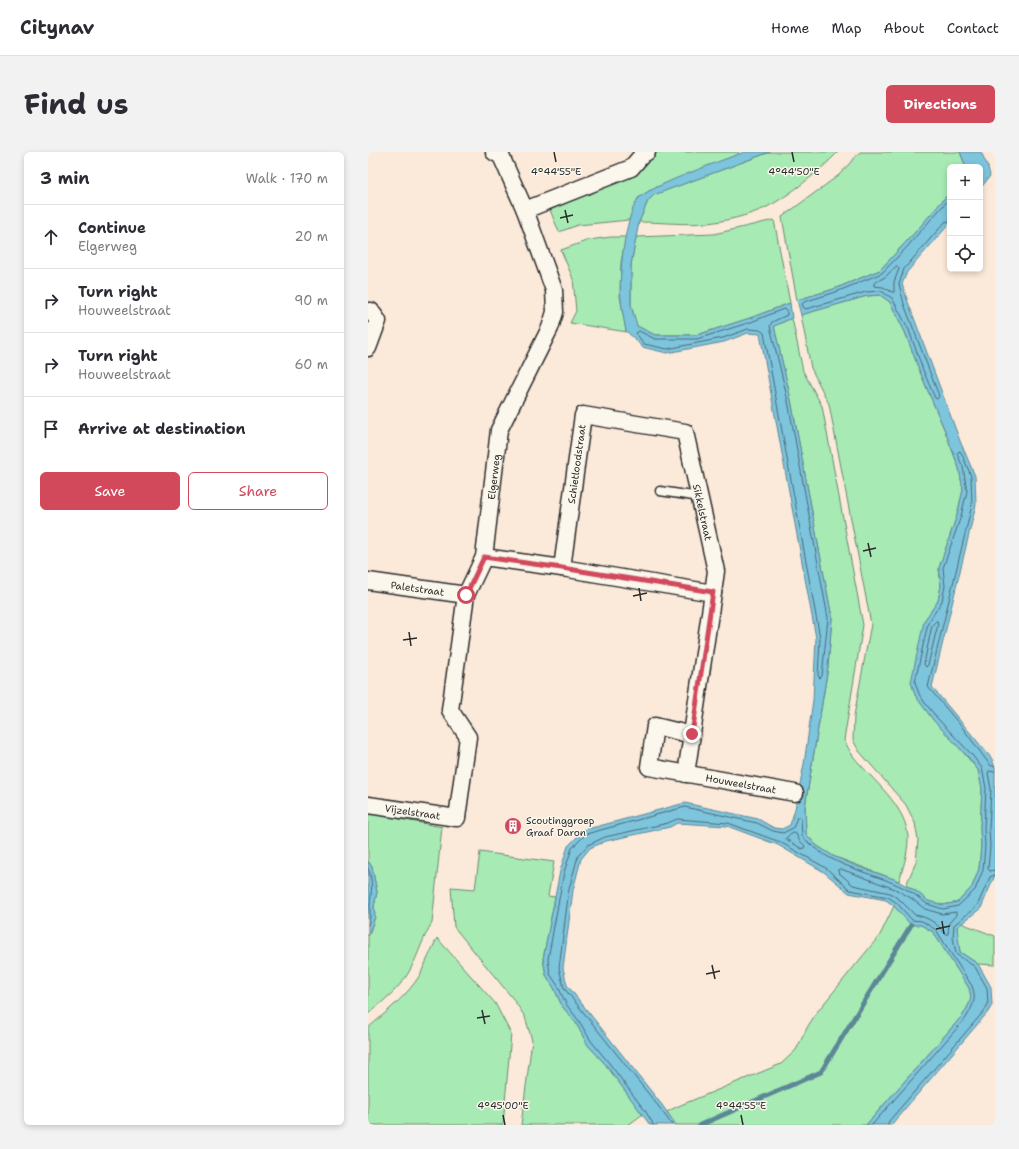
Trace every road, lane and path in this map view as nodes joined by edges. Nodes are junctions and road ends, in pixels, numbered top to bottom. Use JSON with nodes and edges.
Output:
{"nodes":[{"id":1,"x":494,"y":152,"type":"edge"},
{"id":2,"x":646,"y":152,"type":"edge"},
{"id":3,"x":526,"y":210,"type":"junction"},
{"id":4,"x":368,"y":312,"type":"edge"},
{"id":5,"x":368,"y":348,"type":"edge"},
{"id":6,"x":685,"y":432,"type":"joint"},
{"id":7,"x":660,"y":491,"type":"dead end"},
{"id":8,"x":700,"y":497,"type":"junction"},
{"id":9,"x":484,"y":557,"type":"junction"},
{"id":10,"x":562,"y":568,"type":"junction"},
{"id":11,"x":368,"y":580,"type":"edge"},
{"id":12,"x":713,"y":592,"type":"junction"},
{"id":13,"x":466,"y":595,"type":"junction"},
{"id":14,"x":692,"y":734,"type":"junction"},
{"id":15,"x":686,"y":774,"type":"junction"},
{"id":16,"x":795,"y":793,"type":"dead end"},
{"id":17,"x":368,"y":805,"type":"edge"},
{"id":18,"x":457,"y":818,"type":"joint"}],
"edges":[{"from":1,"to":3,"type":"street","name":"Elgerweg"},
{"from":2,"to":3,"type":"street"},
{"from":3,"to":9,"type":"street","name":"Elgerweg"},
{"from":4,"to":5,"type":"street"},
{"from":6,"to":8,"type":"street","name":"Sikkelstraat"},
{"from":6,"to":10,"type":"street","name":"Schietloodstraat"},
{"from":7,"to":8,"type":"lane"},
{"from":8,"to":12,"type":"street","name":"Sikkelstraat"},
{"from":9,"to":10,"type":"street"},
{"from":9,"to":13,"type":"street","name":"Elgerweg"},
{"from":10,"to":12,"type":"street"},
{"from":11,"to":13,"type":"street","name":"Paletstraat"},
{"from":12,"to":14,"type":"street"},
{"from":13,"to":18,"type":"street","name":"Elgerweg"},
{"from":14,"to":15,"type":"street"},
{"from":14,"to":15,"type":"street","name":"Houweelstraat"},
{"from":15,"to":16,"type":"street","name":"Houweelstraat"},
{"from":17,"to":18,"type":"street","name":"Vijzelstraat"}]}
